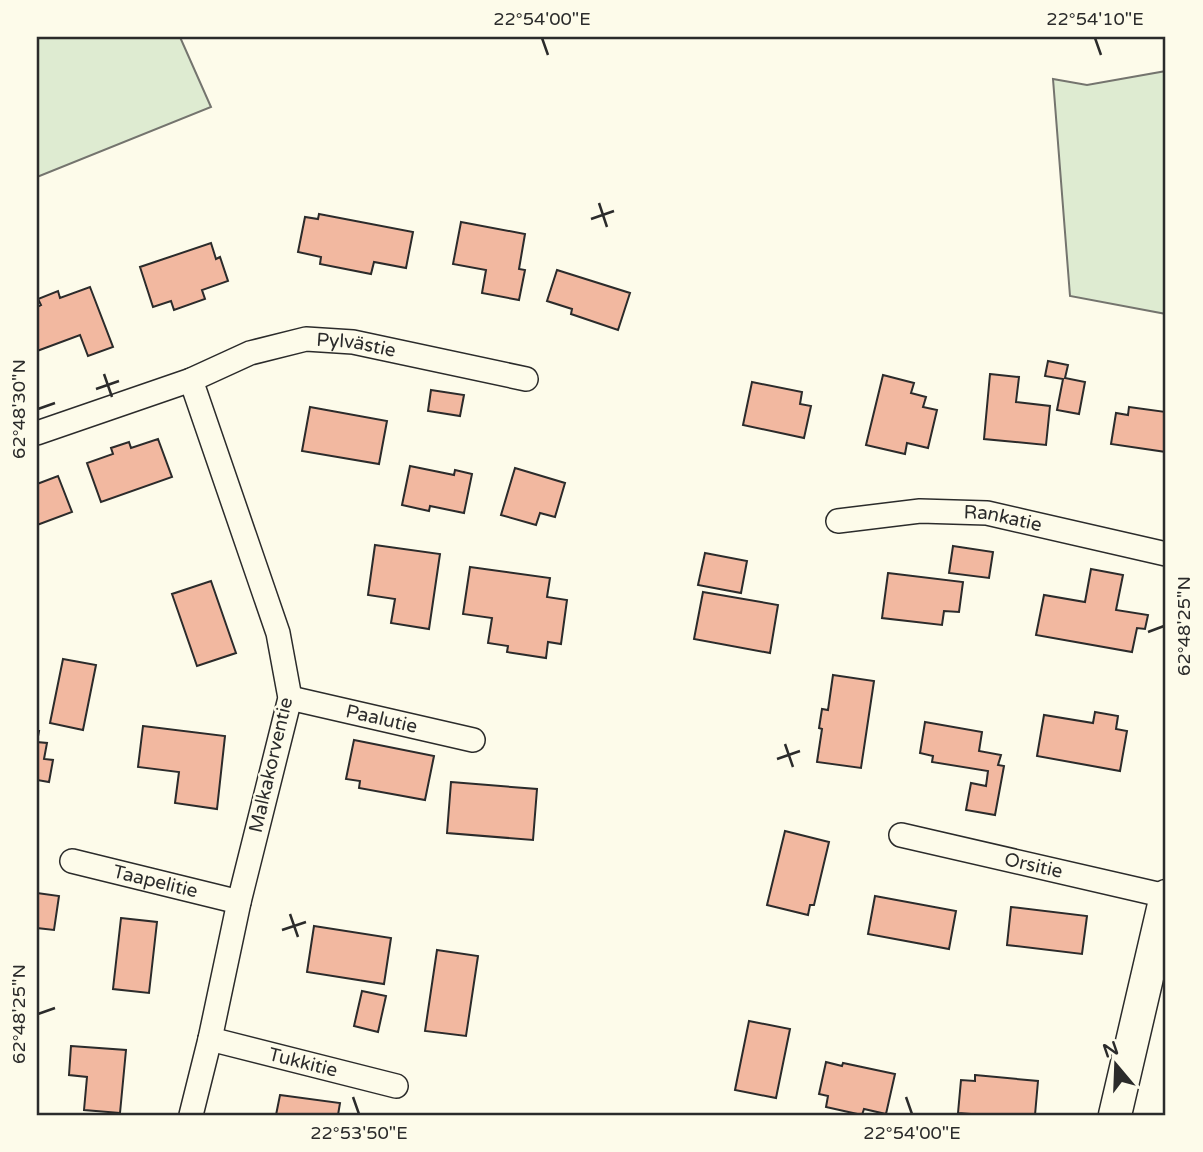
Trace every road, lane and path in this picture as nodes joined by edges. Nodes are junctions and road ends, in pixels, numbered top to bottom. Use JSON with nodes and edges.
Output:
{"nodes":[{"id":1,"x":526,"y":379,"type":"dead end"},
{"id":2,"x":191,"y":380,"type":"junction"},
{"id":3,"x":37,"y":433,"type":"edge"},
{"id":4,"x":838,"y":521,"type":"dead end"},
{"id":5,"x":1166,"y":554,"type":"edge"},
{"id":6,"x":290,"y":698,"type":"junction"},
{"id":7,"x":474,"y":740,"type":"dead end"},
{"id":8,"x":901,"y":835,"type":"dead end"},
{"id":9,"x":72,"y":861,"type":"dead end"},
{"id":10,"x":1166,"y":896,"type":"edge"},
{"id":11,"x":239,"y":902,"type":"junction"},
{"id":12,"x":210,"y":1040,"type":"junction"},
{"id":13,"x":396,"y":1086,"type":"dead end"},
{"id":14,"x":191,"y":1115,"type":"edge"},
{"id":15,"x":1115,"y":1115,"type":"edge"}],
"edges":[{"from":1,"to":2,"type":"street","name":"Pylvästie"},
{"from":2,"to":3,"type":"street","name":"Pylvästie"},
{"from":2,"to":6,"type":"street","name":"Malkakorventie"},
{"from":4,"to":5,"type":"street","name":"Rankatie"},
{"from":6,"to":7,"type":"street","name":"Paalutie"},
{"from":6,"to":11,"type":"street","name":"Malkakorventie"},
{"from":8,"to":10,"type":"street","name":"Orsitie"},
{"from":9,"to":11,"type":"street","name":"Taapelitie"},
{"from":10,"to":15,"type":"street"},
{"from":11,"to":12,"type":"street","name":"Malkakorventie"},
{"from":12,"to":13,"type":"street","name":"Tukkitie"},
{"from":12,"to":14,"type":"street","name":"Malkakorventie"}]}
